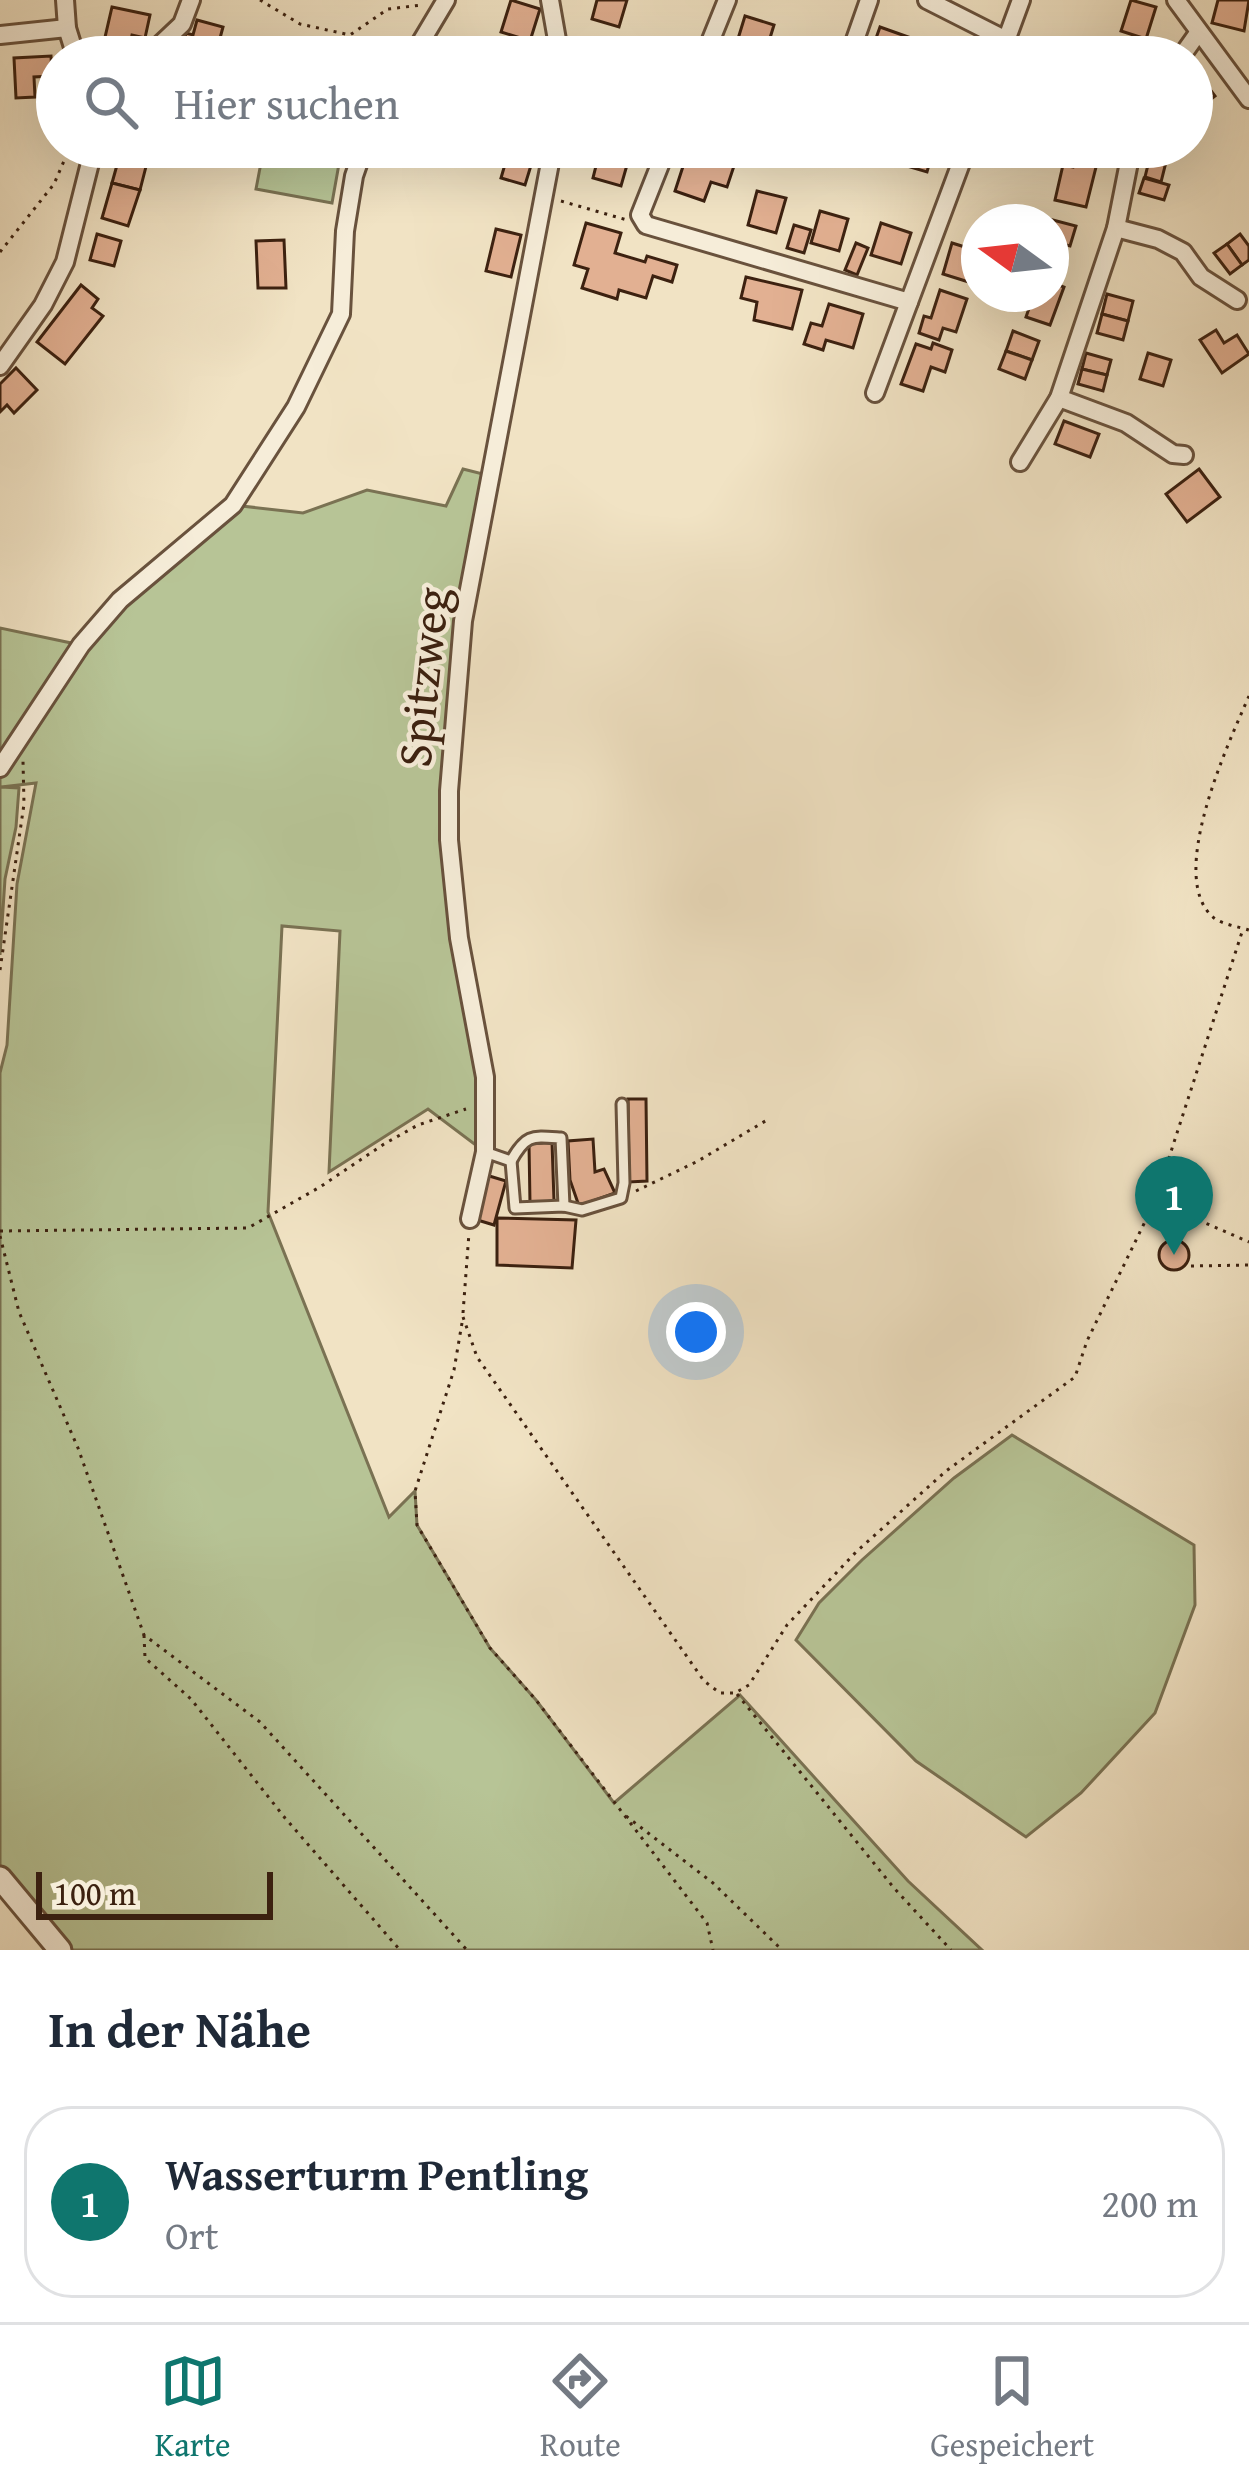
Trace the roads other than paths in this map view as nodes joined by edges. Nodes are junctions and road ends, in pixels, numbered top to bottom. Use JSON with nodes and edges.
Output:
{"nodes":[{"id":1,"x":65,"y":0,"type":"edge"},
{"id":2,"x":191,"y":0,"type":"edge"},
{"id":3,"x":550,"y":0,"type":"edge"},
{"id":4,"x":727,"y":0,"type":"edge"},
{"id":5,"x":869,"y":0,"type":"edge"},
{"id":6,"x":927,"y":0,"type":"edge"},
{"id":7,"x":1021,"y":0,"type":"edge"},
{"id":8,"x":1176,"y":0,"type":"edge"},
{"id":9,"x":1198,"y":0,"type":"edge"},
{"id":10,"x":446,"y":1,"type":"edge"},
{"id":11,"x":1194,"y":26,"type":"junction"},
{"id":12,"x":68,"y":28,"type":"junction"},
{"id":13,"x":0,"y":35,"type":"edge"},
{"id":14,"x":70,"y":36,"type":"edge"},
{"id":15,"x":169,"y":36,"type":"edge"},
{"id":16,"x":425,"y":36,"type":"edge"},
{"id":17,"x":556,"y":36,"type":"edge"},
{"id":18,"x":712,"y":36,"type":"edge"},
{"id":19,"x":856,"y":36,"type":"edge"},
{"id":20,"x":984,"y":36,"type":"edge"},
{"id":21,"x":1008,"y":36,"type":"edge"},
{"id":22,"x":1190,"y":36,"type":"edge"},
{"id":23,"x":1202,"y":36,"type":"edge"},
{"id":24,"x":1213,"y":51,"type":"edge"},
{"id":25,"x":1249,"y":99,"type":"edge"},
{"id":26,"x":89,"y":168,"type":"edge"},
{"id":27,"x":357,"y":168,"type":"edge"},
{"id":28,"x":550,"y":168,"type":"edge"},
{"id":29,"x":659,"y":168,"type":"edge"},
{"id":30,"x":959,"y":168,"type":"edge"},
{"id":31,"x":1128,"y":168,"type":"edge"},
{"id":32,"x":1116,"y":228,"type":"junction"},
{"id":33,"x":1237,"y":300,"type":"dead end"},
{"id":34,"x":910,"y":302,"type":"junction"},
{"id":35,"x":0,"y":366,"type":"edge"},
{"id":36,"x":875,"y":393,"type":"dead end"},
{"id":37,"x":1060,"y":398,"type":"junction"},
{"id":38,"x":1184,"y":455,"type":"dead end"},
{"id":39,"x":1020,"y":462,"type":"dead end"},
{"id":40,"x":0,"y":768,"type":"edge"},
{"id":41,"x":622,"y":1104,"type":"dead end"},
{"id":42,"x":485,"y":1152,"type":"junction"},
{"id":43,"x":511,"y":1161,"type":"junction"},
{"id":44,"x":564,"y":1206,"type":"junction"},
{"id":45,"x":470,"y":1219,"type":"road end"},
{"id":46,"x":0,"y":1878,"type":"edge"},
{"id":47,"x":60,"y":1950,"type":"edge"}],
"edges":[{"from":1,"to":12,"type":"street"},
{"from":2,"to":15,"type":"street"},
{"from":3,"to":17,"type":"street"},
{"from":4,"to":18,"type":"street"},
{"from":5,"to":19,"type":"street"},
{"from":6,"to":20,"type":"street"},
{"from":7,"to":21,"type":"street"},
{"from":8,"to":11,"type":"street"},
{"from":9,"to":11,"type":"street"},
{"from":10,"to":16,"type":"street"},
{"from":11,"to":22,"type":"street"},
{"from":11,"to":23,"type":"street"},
{"from":12,"to":13,"type":"street"},
{"from":12,"to":14,"type":"street"},
{"from":24,"to":25,"type":"street"},
{"from":26,"to":35,"type":"street"},
{"from":27,"to":40,"type":"street"},
{"from":28,"to":42,"type":"street","name":"Spitzweg"},
{"from":29,"to":34,"type":"street"},
{"from":30,"to":34,"type":"street"},
{"from":31,"to":32,"type":"street"},
{"from":32,"to":33,"type":"street"},
{"from":32,"to":37,"type":"street"},
{"from":34,"to":36,"type":"street"},
{"from":37,"to":38,"type":"street"},
{"from":37,"to":39,"type":"street"},
{"from":41,"to":44,"type":"lane"},
{"from":42,"to":43,"type":"lane"},
{"from":42,"to":45,"type":"street","name":"Spitzweg"},
{"from":43,"to":44,"type":"lane"},
{"from":43,"to":44,"type":"lane"},
{"from":46,"to":47,"type":"street"}]}
